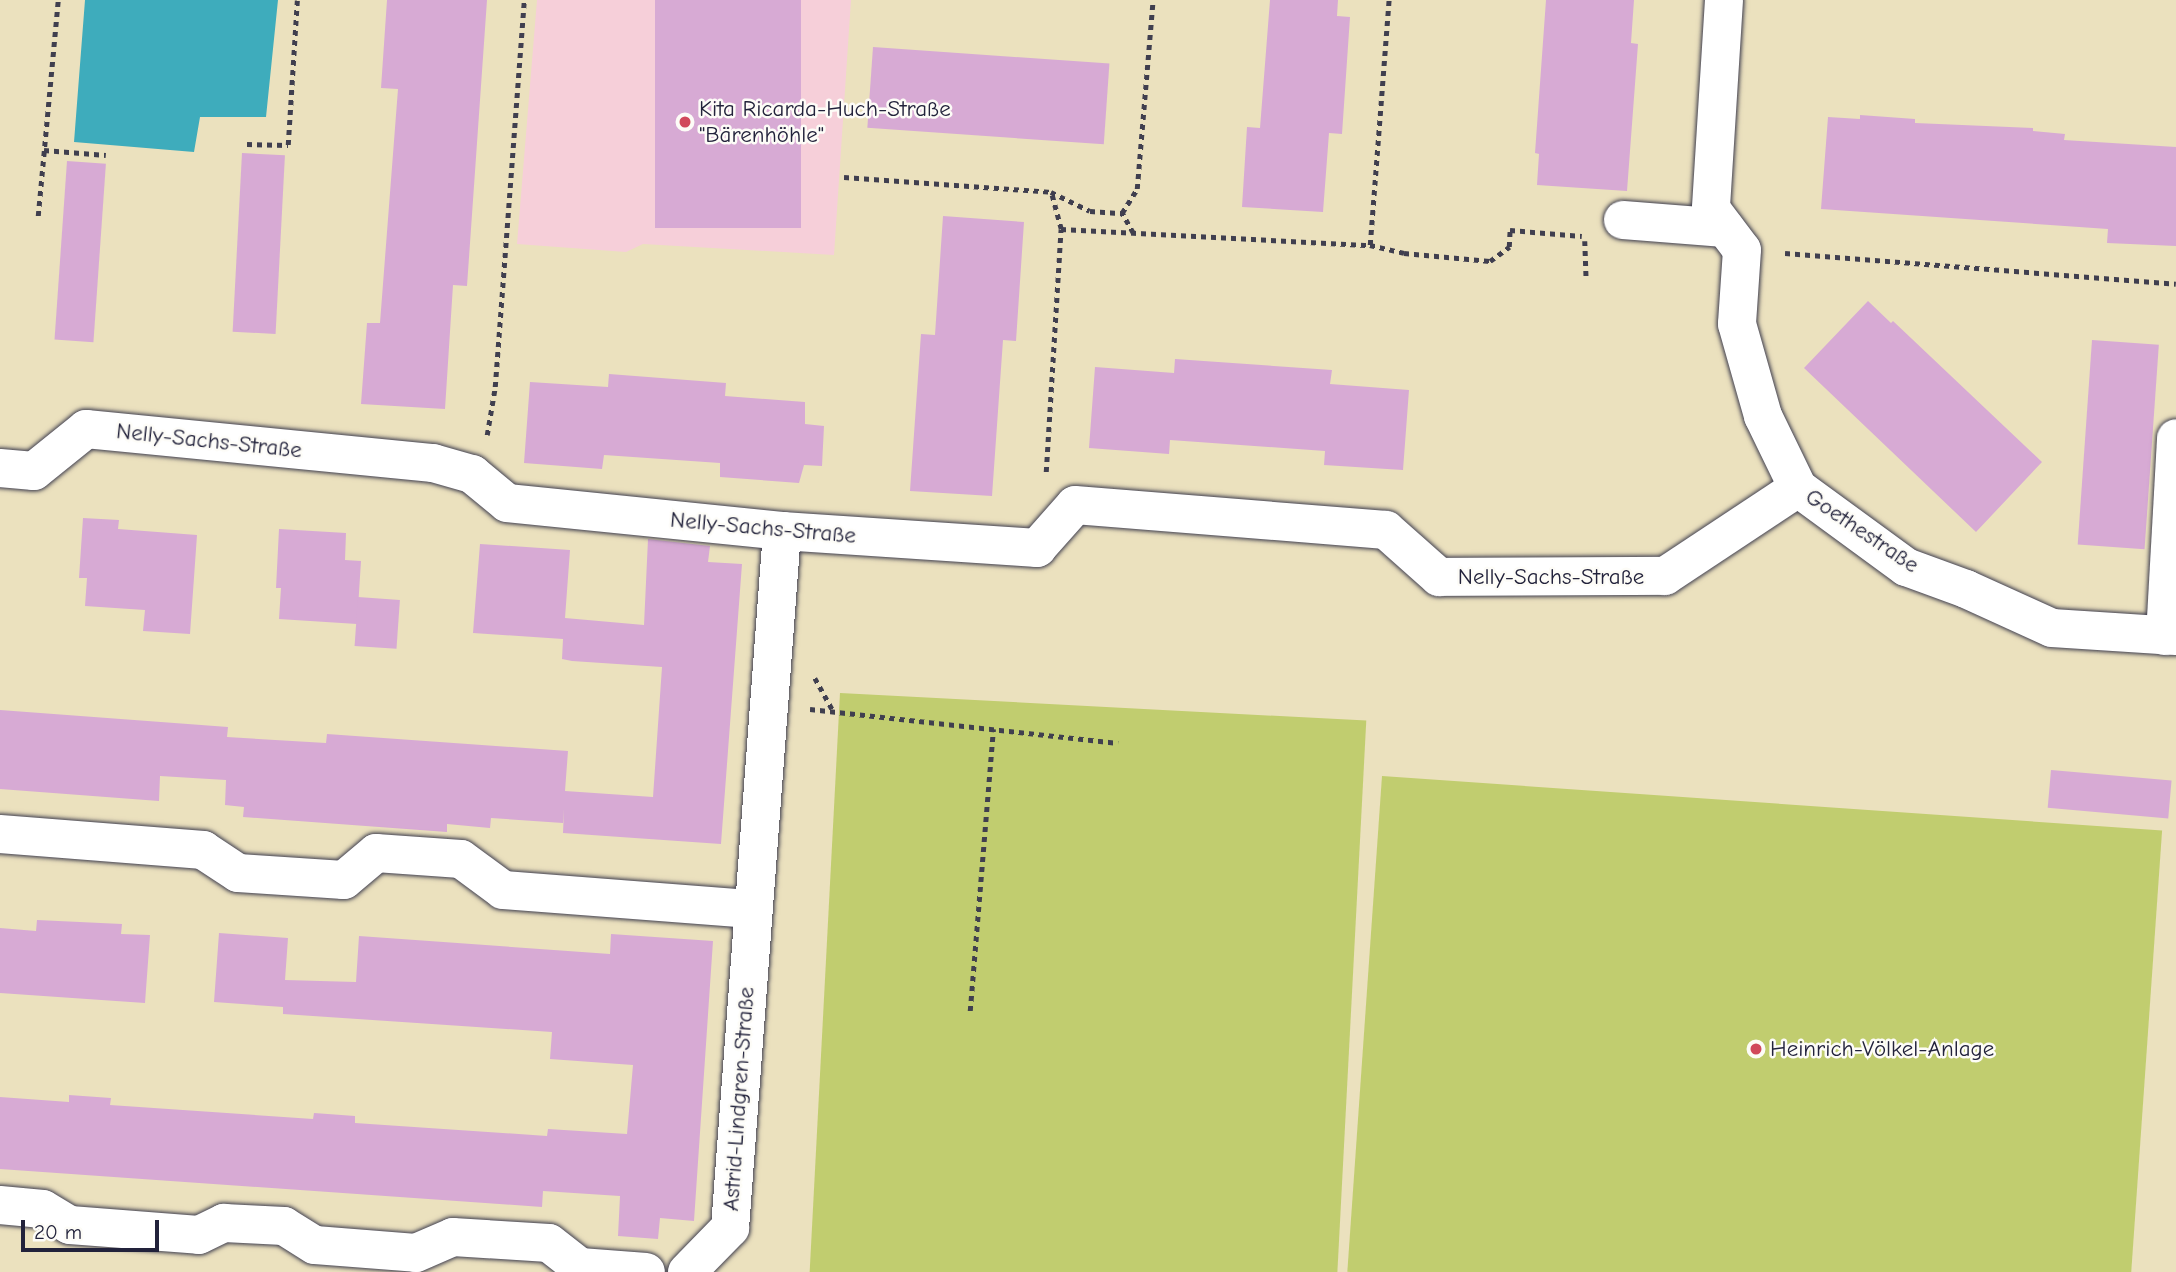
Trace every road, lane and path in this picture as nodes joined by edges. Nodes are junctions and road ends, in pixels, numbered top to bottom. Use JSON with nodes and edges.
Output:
{"nodes":[{"id":1,"x":58,"y":0,"type":"edge"},
{"id":2,"x":297,"y":0,"type":"edge"},
{"id":3,"x":524,"y":0,"type":"edge"},
{"id":4,"x":1153,"y":0,"type":"edge"},
{"id":5,"x":1389,"y":0,"type":"edge"},
{"id":6,"x":1724,"y":0,"type":"edge"},
{"id":7,"x":247,"y":144,"type":"dead end"},
{"id":8,"x":44,"y":150,"type":"junction"},
{"id":9,"x":106,"y":155,"type":"dead end"},
{"id":10,"x":844,"y":177,"type":"dead end"},
{"id":11,"x":1052,"y":192,"type":"junction"},
{"id":12,"x":1122,"y":213,"type":"junction"},
{"id":13,"x":38,"y":216,"type":"dead end"},
{"id":14,"x":1623,"y":220,"type":"dead end"},
{"id":15,"x":1061,"y":229,"type":"junction"},
{"id":16,"x":1133,"y":233,"type":"junction"},
{"id":17,"x":1734,"y":239,"type":"junction"},
{"id":18,"x":1370,"y":245,"type":"junction"},
{"id":19,"x":1586,"y":278,"type":"dead end"},
{"id":20,"x":2176,"y":284,"type":"edge"},
{"id":21,"x":2176,"y":438,"type":"edge"},
{"id":22,"x":0,"y":468,"type":"edge"},
{"id":23,"x":472,"y":474,"type":"junction"},
{"id":24,"x":1798,"y":488,"type":"junction"},
{"id":25,"x":1054,"y":527,"type":"junction"},
{"id":26,"x":782,"y":531,"type":"junction"},
{"id":27,"x":2171,"y":636,"type":"edge"},
{"id":28,"x":815,"y":664,"type":"dead end"},
{"id":29,"x":768,"y":704,"type":"junction"},
{"id":30,"x":833,"y":711,"type":"junction"},
{"id":31,"x":993,"y":729,"type":"junction"},
{"id":32,"x":1118,"y":743,"type":"dead end"},
{"id":33,"x":0,"y":835,"type":"edge"},
{"id":34,"x":752,"y":909,"type":"junction"},
{"id":35,"x":970,"y":1011,"type":"dead end"},
{"id":36,"x":0,"y":1205,"type":"edge"},
{"id":37,"x":646,"y":1272,"type":"edge"},
{"id":38,"x":687,"y":1272,"type":"edge"}],
"edges":[{"from":1,"to":8,"type":"path"},
{"from":2,"to":7,"type":"path"},
{"from":3,"to":23,"type":"path"},
{"from":4,"to":12,"type":"path"},
{"from":5,"to":18,"type":"path"},
{"from":6,"to":17,"type":"street","name":"Goethestraße"},
{"from":8,"to":9,"type":"path"},
{"from":8,"to":13,"type":"path"},
{"from":10,"to":11,"type":"path"},
{"from":11,"to":12,"type":"path"},
{"from":11,"to":15,"type":"path"},
{"from":12,"to":16,"type":"path"},
{"from":14,"to":17,"type":"street"},
{"from":15,"to":16,"type":"path"},
{"from":15,"to":25,"type":"path"},
{"from":16,"to":18,"type":"path"},
{"from":17,"to":20,"type":"path"},
{"from":17,"to":24,"type":"street","name":"Goethestraße"},
{"from":18,"to":19,"type":"path"},
{"from":21,"to":27,"type":"street","name":"Goethestraße"},
{"from":22,"to":23,"type":"street","name":"Nelly-Sachs-Straße"},
{"from":23,"to":26,"type":"street","name":"Nelly-Sachs-Straße"},
{"from":24,"to":25,"type":"street","name":"Nelly-Sachs-Straße"},
{"from":24,"to":27,"type":"street","name":"Goethestraße"},
{"from":25,"to":26,"type":"street","name":"Nelly-Sachs-Straße"},
{"from":26,"to":29,"type":"street","name":"Astrid-Lindgren-Straße"},
{"from":28,"to":30,"type":"path"},
{"from":29,"to":30,"type":"path"},
{"from":29,"to":34,"type":"street","name":"Astrid-Lindgren-Straße"},
{"from":30,"to":31,"type":"path"},
{"from":31,"to":32,"type":"path"},
{"from":31,"to":35,"type":"path"},
{"from":33,"to":34,"type":"street"},
{"from":34,"to":38,"type":"street","name":"Astrid-Lindgren-Straße"},
{"from":36,"to":37,"type":"street"}]}
